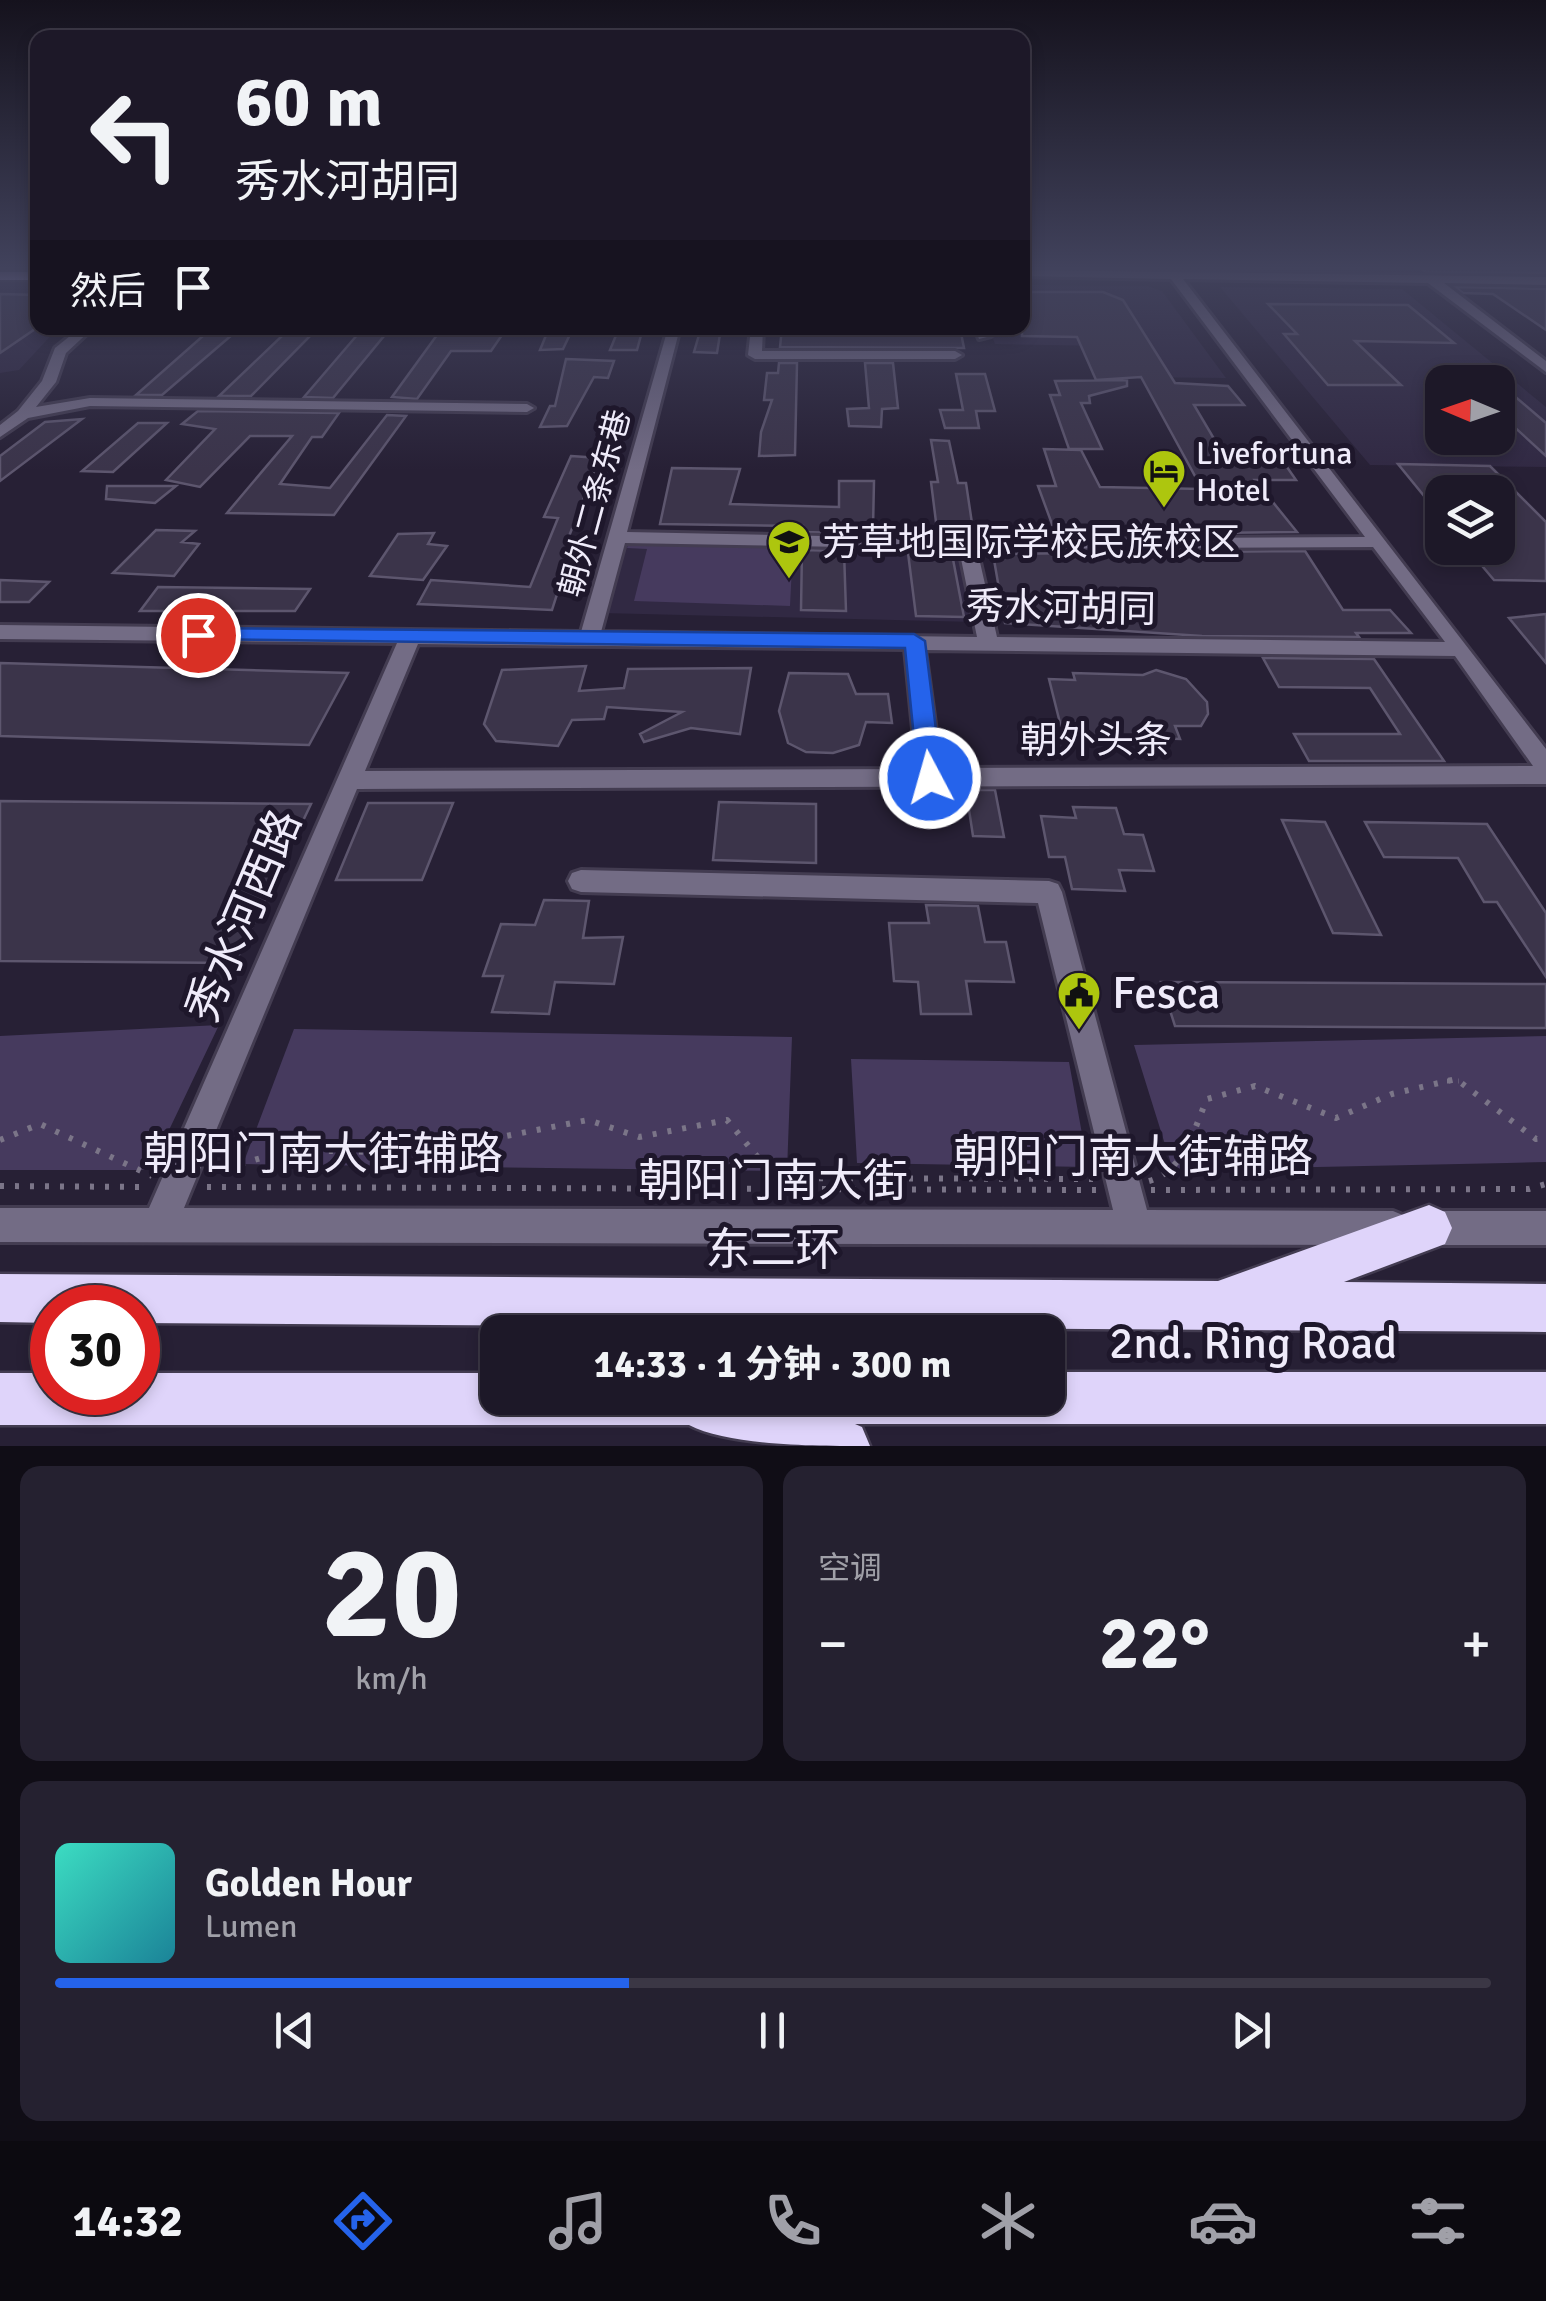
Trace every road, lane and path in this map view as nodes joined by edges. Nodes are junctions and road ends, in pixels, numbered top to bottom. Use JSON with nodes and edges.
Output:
{"nodes":[{"id":1,"x":78,"y":335,"type":"edge"},
{"id":2,"x":672,"y":335,"type":"edge"},
{"id":3,"x":756,"y":335,"type":"edge"},
{"id":4,"x":1221,"y":335,"type":"edge"},
{"id":5,"x":1504,"y":335,"type":"edge"},
{"id":6,"x":954,"y":355,"type":"dead end"},
{"id":7,"x":1546,"y":368,"type":"edge"},
{"id":8,"x":527,"y":408,"type":"dead end"},
{"id":9,"x":24,"y":414,"type":"junction"},
{"id":10,"x":0,"y":432,"type":"edge"},
{"id":11,"x":616,"y":537,"type":"junction"},
{"id":12,"x":1380,"y":542,"type":"junction"},
{"id":13,"x":967,"y":544,"type":"junction"},
{"id":14,"x":0,"y":632,"type":"edge"},
{"id":15,"x":590,"y":636,"type":"junction"},
{"id":16,"x":410,"y":637,"type":"junction"},
{"id":17,"x":914,"y":641,"type":"junction"},
{"id":18,"x":988,"y":642,"type":"junction"},
{"id":19,"x":1461,"y":649,"type":"junction"},
{"id":20,"x":1546,"y":767,"type":"edge"},
{"id":21,"x":1546,"y":775,"type":"edge"},
{"id":22,"x":930,"y":778,"type":"junction"},
{"id":23,"x":347,"y":780,"type":"junction"},
{"id":24,"x":581,"y":881,"type":"dead end"},
{"id":25,"x":1546,"y":1138,"type":"edge"},
{"id":26,"x":0,"y":1140,"type":"edge"},
{"id":27,"x":181,"y":1180,"type":"junction"},
{"id":28,"x":1546,"y":1184,"type":"edge"},
{"id":29,"x":1125,"y":1185,"type":"junction"},
{"id":30,"x":0,"y":1186,"type":"edge"},
{"id":31,"x":0,"y":1225,"type":"edge"},
{"id":32,"x":158,"y":1228,"type":"junction"},
{"id":33,"x":1429,"y":1228,"type":"junction"},
{"id":34,"x":1546,"y":1228,"type":"edge"},
{"id":35,"x":1135,"y":1229,"type":"junction"},
{"id":36,"x":0,"y":1298,"type":"edge"},
{"id":37,"x":1214,"y":1306,"type":"junction"},
{"id":38,"x":1546,"y":1308,"type":"edge"},
{"id":39,"x":1546,"y":1398,"type":"edge"},
{"id":40,"x":0,"y":1399,"type":"edge"},
{"id":41,"x":480,"y":1399,"type":"edge"},
{"id":42,"x":1065,"y":1399,"type":"edge"},
{"id":43,"x":731,"y":1415,"type":"edge"},
{"id":44,"x":843,"y":1446,"type":"edge"}],
"edges":[{"from":1,"to":9,"type":"street"},
{"from":2,"to":11,"type":"street","name":"朝外二条东巷"},
{"from":3,"to":6,"type":"street"},
{"from":4,"to":12,"type":"street"},
{"from":5,"to":7,"type":"street"},
{"from":8,"to":9,"type":"street"},
{"from":9,"to":10,"type":"street"},
{"from":11,"to":13,"type":"street"},
{"from":11,"to":15,"type":"street","name":"朝外二条东巷"},
{"from":12,"to":13,"type":"street"},
{"from":12,"to":19,"type":"street"},
{"from":13,"to":18,"type":"street"},
{"from":14,"to":16,"type":"street","name":"秀水河胡同"},
{"from":15,"to":16,"type":"street","name":"秀水河胡同"},
{"from":15,"to":17,"type":"street","name":"秀水河胡同"},
{"from":16,"to":23,"type":"street","name":"秀水河西路"},
{"from":17,"to":18,"type":"street","name":"秀水河胡同"},
{"from":17,"to":22,"type":"street"},
{"from":18,"to":19,"type":"street","name":"秀水河胡同"},
{"from":19,"to":20,"type":"street"},
{"from":21,"to":22,"type":"street","name":"朝外头条"},
{"from":22,"to":23,"type":"street","name":"朝外头条"},
{"from":23,"to":27,"type":"street","name":"秀水河西路"},
{"from":24,"to":29,"type":"street"},
{"from":25,"to":29,"type":"path"},
{"from":26,"to":27,"type":"path"},
{"from":27,"to":29,"type":"path","name":"朝阳门南大街辅路"},
{"from":27,"to":29,"type":"path"},
{"from":27,"to":30,"type":"path","name":"朝阳门南大街辅路"},
{"from":27,"to":32,"type":"street","name":"秀水河西路"},
{"from":28,"to":29,"type":"path","name":"朝阳门南大街辅路"},
{"from":29,"to":35,"type":"street"},
{"from":31,"to":32,"type":"street","name":"朝阳门南大街"},
{"from":32,"to":35,"type":"street","name":"朝阳门南大街"},
{"from":33,"to":34,"type":"street","name":"朝阳门南大街"},
{"from":33,"to":35,"type":"street","name":"朝阳门南大街"},
{"from":33,"to":37,"type":"highway"},
{"from":36,"to":37,"type":"highway","name":"东二环"},
{"from":37,"to":38,"type":"highway","name":"东二环"},
{"from":39,"to":42,"type":"highway","name":"2nd. Ring Road"},
{"from":40,"to":41,"type":"highway","name":"2nd. Ring Road"},
{"from":43,"to":44,"type":"highway"}]}
